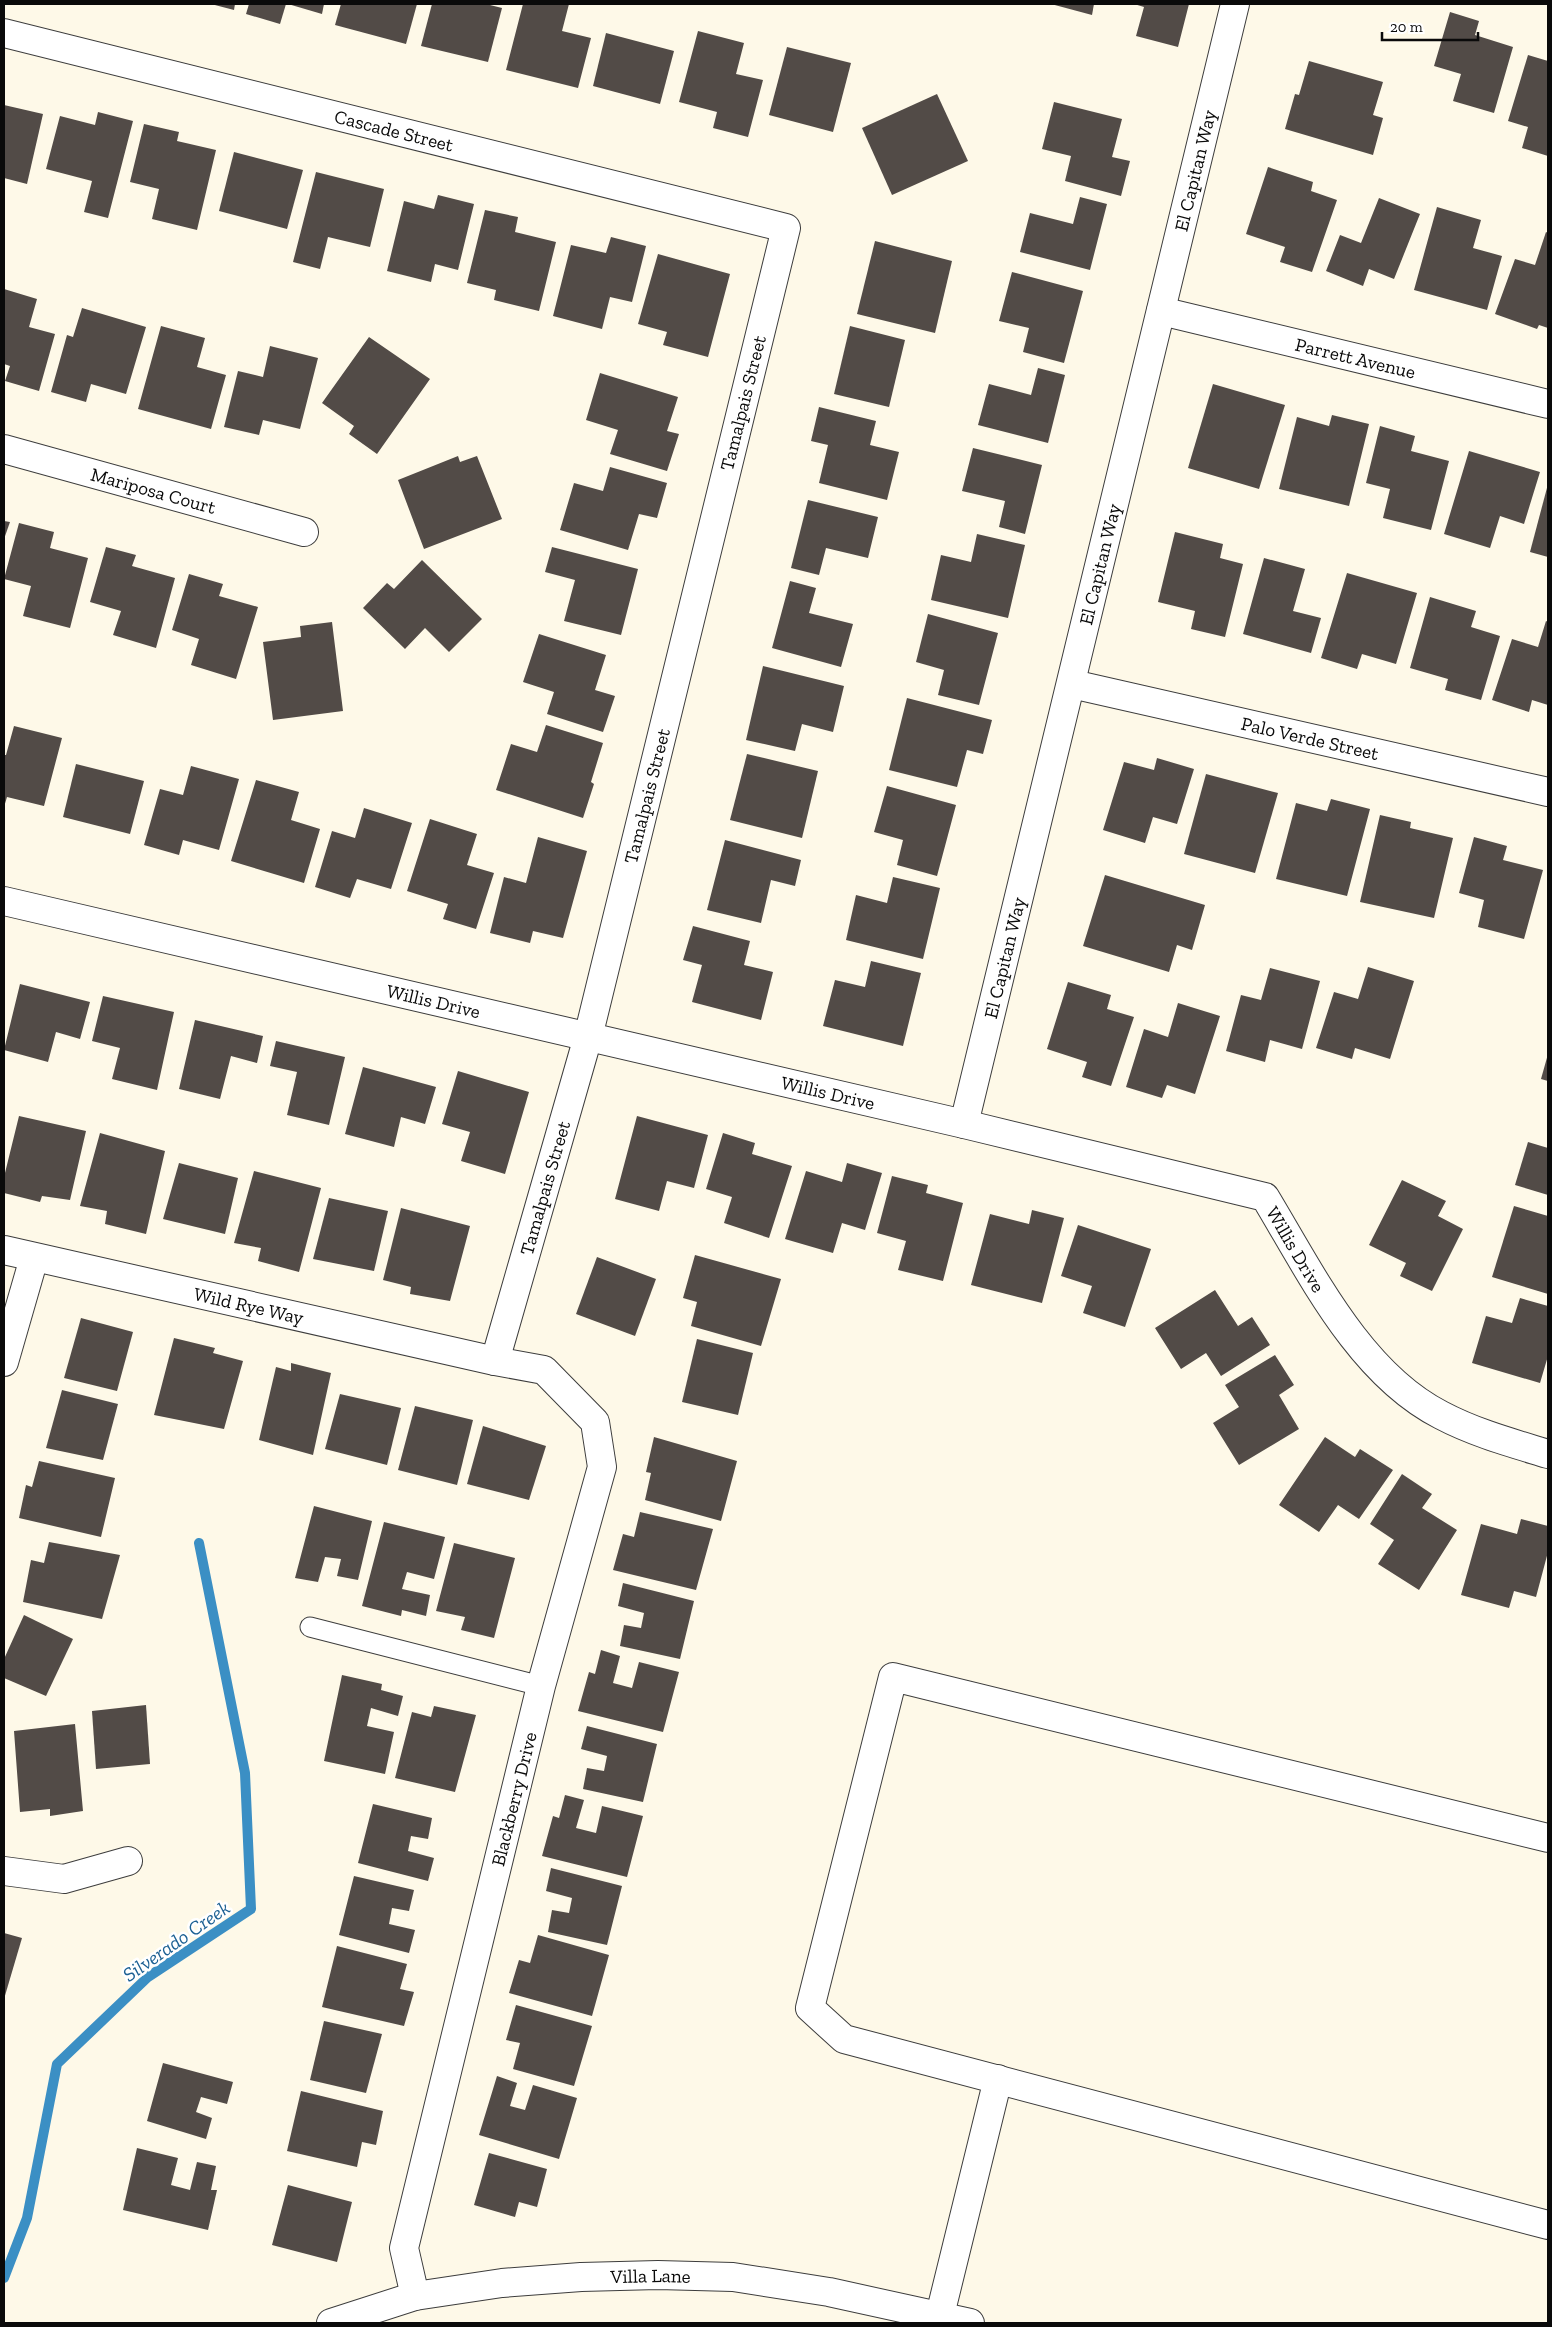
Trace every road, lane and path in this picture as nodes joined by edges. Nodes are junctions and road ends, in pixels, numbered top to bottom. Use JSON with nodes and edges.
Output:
{"nodes":[{"id":1,"x":1235,"y":4,"type":"edge"},
{"id":2,"x":4,"y":33,"type":"edge"},
{"id":3,"x":786,"y":228,"type":"joint"},
{"id":4,"x":1161,"y":312,"type":"junction"},
{"id":5,"x":1548,"y":404,"type":"edge"},
{"id":6,"x":4,"y":449,"type":"edge"},
{"id":7,"x":304,"y":532,"type":"dead end"},
{"id":8,"x":1072,"y":684,"type":"junction"},
{"id":9,"x":1548,"y":792,"type":"edge"},
{"id":10,"x":4,"y":901,"type":"edge"},
{"id":11,"x":588,"y":1037,"type":"junction"},
{"id":12,"x":964,"y":1124,"type":"junction"},
{"id":13,"x":4,"y":1250,"type":"edge"},
{"id":14,"x":34,"y":1258,"type":"junction"},
{"id":15,"x":4,"y":1362,"type":"edge"},
{"id":16,"x":495,"y":1362,"type":"junction"},
{"id":17,"x":1548,"y":1454,"type":"edge"},
{"id":18,"x":310,"y":1627,"type":"dead end"},
{"id":19,"x":541,"y":1686,"type":"junction"},
{"id":20,"x":1548,"y":1838,"type":"edge"},
{"id":21,"x":128,"y":1861,"type":"dead end"},
{"id":22,"x":4,"y":1870,"type":"edge"},
{"id":23,"x":998,"y":2079,"type":"junction"},
{"id":24,"x":1548,"y":2225,"type":"edge"},
{"id":25,"x":415,"y":2296,"type":"junction"},
{"id":26,"x":939,"y":2319,"type":"edge"},
{"id":27,"x":331,"y":2323,"type":"edge"},
{"id":28,"x":970,"y":2323,"type":"edge"}],
"edges":[{"from":1,"to":4,"type":"street","name":"El Capitan Way"},
{"from":2,"to":3,"type":"street","name":"Cascade Street"},
{"from":3,"to":11,"type":"street","name":"Tamalpais Street"},
{"from":4,"to":5,"type":"street","name":"Parrett Avenue"},
{"from":4,"to":8,"type":"street","name":"El Capitan Way"},
{"from":6,"to":7,"type":"street","name":"Mariposa Court"},
{"from":8,"to":9,"type":"street","name":"Palo Verde Street"},
{"from":8,"to":12,"type":"street","name":"El Capitan Way"},
{"from":10,"to":11,"type":"street","name":"Willis Drive"},
{"from":11,"to":12,"type":"street","name":"Willis Drive"},
{"from":11,"to":16,"type":"street","name":"Tamalpais Street"},
{"from":12,"to":17,"type":"street","name":"Willis Drive"},
{"from":13,"to":14,"type":"street","name":"Wild Rye Way"},
{"from":14,"to":15,"type":"street"},
{"from":14,"to":16,"type":"street","name":"Wild Rye Way"},
{"from":16,"to":19,"type":"street","name":"Blackberry Drive"},
{"from":18,"to":19,"type":"lane"},
{"from":19,"to":25,"type":"street","name":"Blackberry Drive"},
{"from":20,"to":23,"type":"street"},
{"from":21,"to":22,"type":"street"},
{"from":23,"to":24,"type":"street"},
{"from":23,"to":26,"type":"street"},
{"from":25,"to":26,"type":"street","name":"Villa Lane"},
{"from":25,"to":27,"type":"street","name":"Villa Lane"},
{"from":26,"to":28,"type":"street","name":"Villa Lane"}]}
